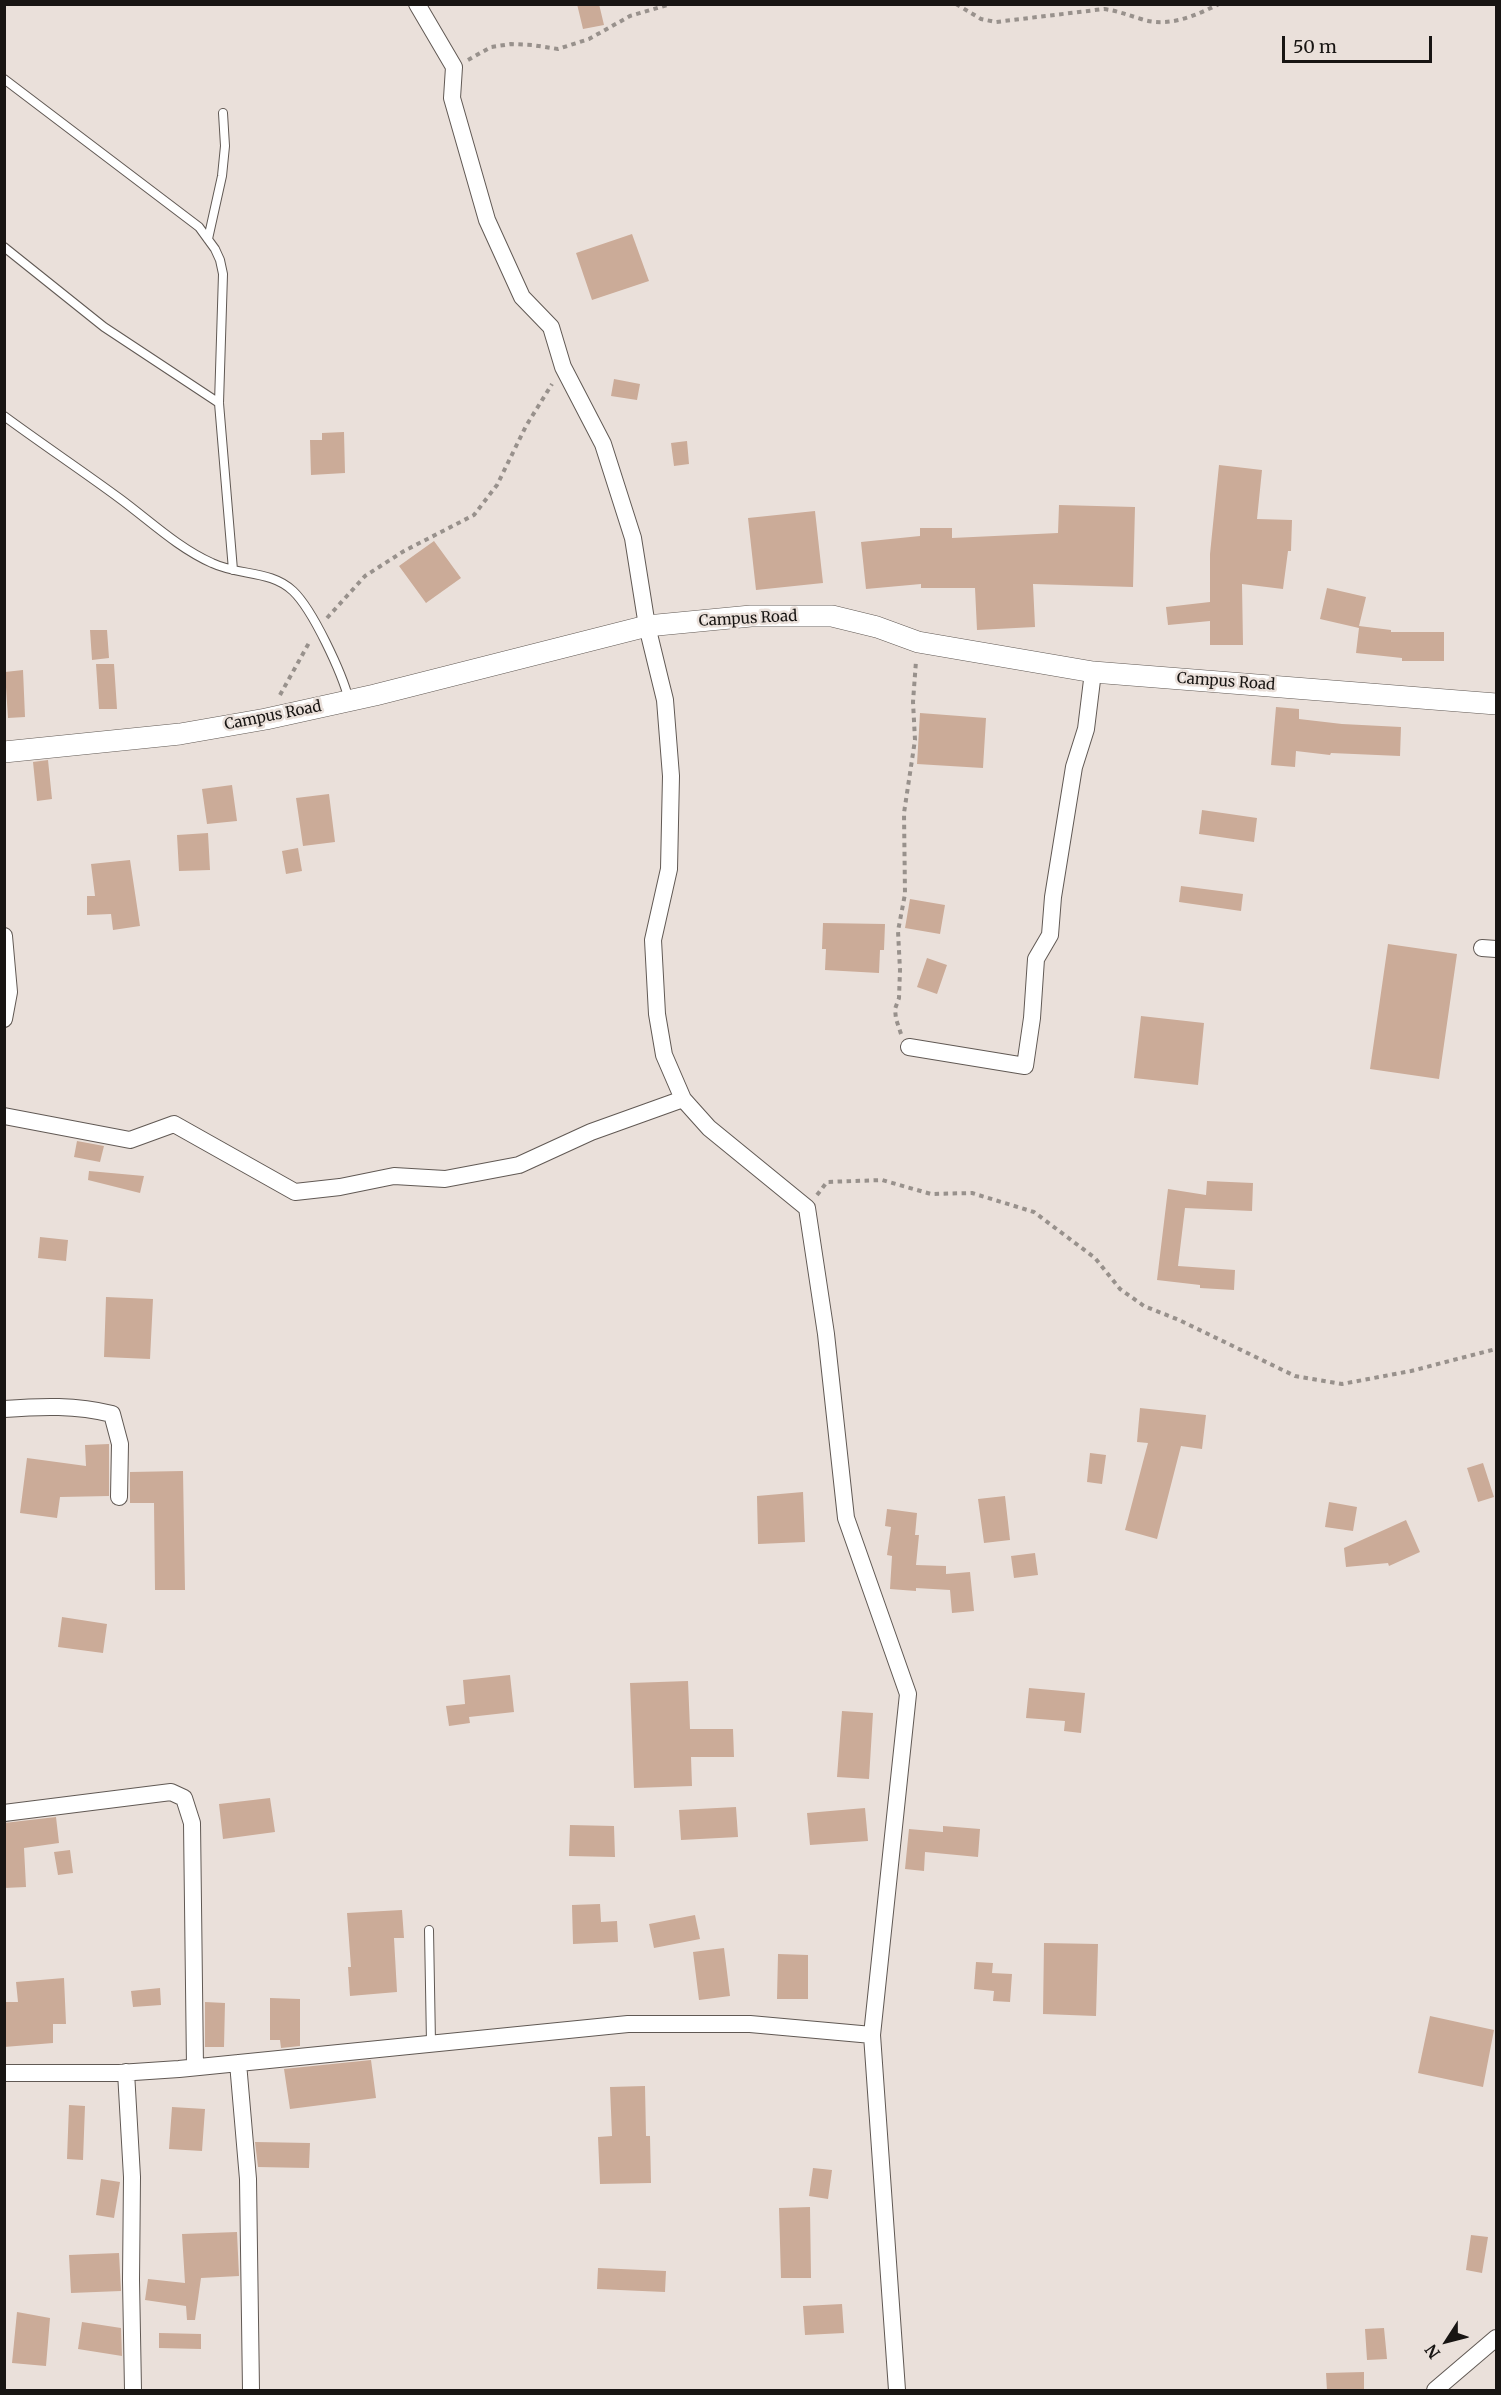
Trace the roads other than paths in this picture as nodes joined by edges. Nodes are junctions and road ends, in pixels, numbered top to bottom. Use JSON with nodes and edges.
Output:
{"nodes":[{"id":1,"x":417,"y":4,"type":"edge"},
{"id":2,"x":4,"y":79,"type":"edge"},
{"id":3,"x":223,"y":113,"type":"dead end"},
{"id":4,"x":208,"y":239,"type":"junction"},
{"id":5,"x":4,"y":247,"type":"edge"},
{"id":6,"x":219,"y":403,"type":"junction"},
{"id":7,"x":4,"y":416,"type":"edge"},
{"id":8,"x":234,"y":570,"type":"junction"},
{"id":9,"x":647,"y":626,"type":"junction"},
{"id":10,"x":1094,"y":672,"type":"junction"},
{"id":11,"x":349,"y":701,"type":"junction"},
{"id":12,"x":1497,"y":704,"type":"edge"},
{"id":13,"x":4,"y":752,"type":"edge"},
{"id":14,"x":4,"y":936,"type":"edge"},
{"id":15,"x":4,"y":1019,"type":"edge"},
{"id":16,"x":909,"y":1047,"type":"road end"},
{"id":17,"x":683,"y":1099,"type":"junction"},
{"id":18,"x":4,"y":1116,"type":"edge"},
{"id":19,"x":4,"y":1409,"type":"edge"},
{"id":20,"x":119,"y":1497,"type":"dead end"},
{"id":21,"x":4,"y":1813,"type":"edge"},
{"id":22,"x":429,"y":1930,"type":"dead end"},
{"id":23,"x":872,"y":2035,"type":"junction"},
{"id":24,"x":431,"y":2043,"type":"junction"},
{"id":25,"x":238,"y":2062,"type":"junction"},
{"id":26,"x":195,"y":2067,"type":"junction"},
{"id":27,"x":126,"y":2072,"type":"junction"},
{"id":28,"x":4,"y":2073,"type":"edge"},
{"id":29,"x":1497,"y":2338,"type":"edge"},
{"id":30,"x":133,"y":2391,"type":"edge"},
{"id":31,"x":251,"y":2391,"type":"edge"},
{"id":32,"x":897,"y":2391,"type":"edge"},
{"id":33,"x":1436,"y":2391,"type":"edge"}],
"edges":[{"from":1,"to":9,"type":"street"},
{"from":2,"to":4,"type":"lane"},
{"from":3,"to":4,"type":"lane"},
{"from":4,"to":6,"type":"lane"},
{"from":5,"to":6,"type":"lane"},
{"from":6,"to":8,"type":"lane"},
{"from":7,"to":8,"type":"lane"},
{"from":8,"to":11,"type":"lane"},
{"from":9,"to":10,"type":"street","name":"Campus Road"},
{"from":9,"to":11,"type":"street","name":"Campus Road"},
{"from":9,"to":17,"type":"street"},
{"from":10,"to":12,"type":"street","name":"Campus Road"},
{"from":10,"to":16,"type":"street"},
{"from":11,"to":13,"type":"street","name":"Campus Road"},
{"from":14,"to":15,"type":"street"},
{"from":17,"to":18,"type":"street"},
{"from":17,"to":23,"type":"street"},
{"from":19,"to":20,"type":"street"},
{"from":21,"to":26,"type":"street"},
{"from":22,"to":24,"type":"lane"},
{"from":23,"to":24,"type":"street"},
{"from":23,"to":32,"type":"street"},
{"from":24,"to":25,"type":"street"},
{"from":25,"to":26,"type":"street"},
{"from":25,"to":31,"type":"street"},
{"from":26,"to":27,"type":"street"},
{"from":27,"to":28,"type":"street"},
{"from":27,"to":30,"type":"street"},
{"from":29,"to":33,"type":"street"}]}
